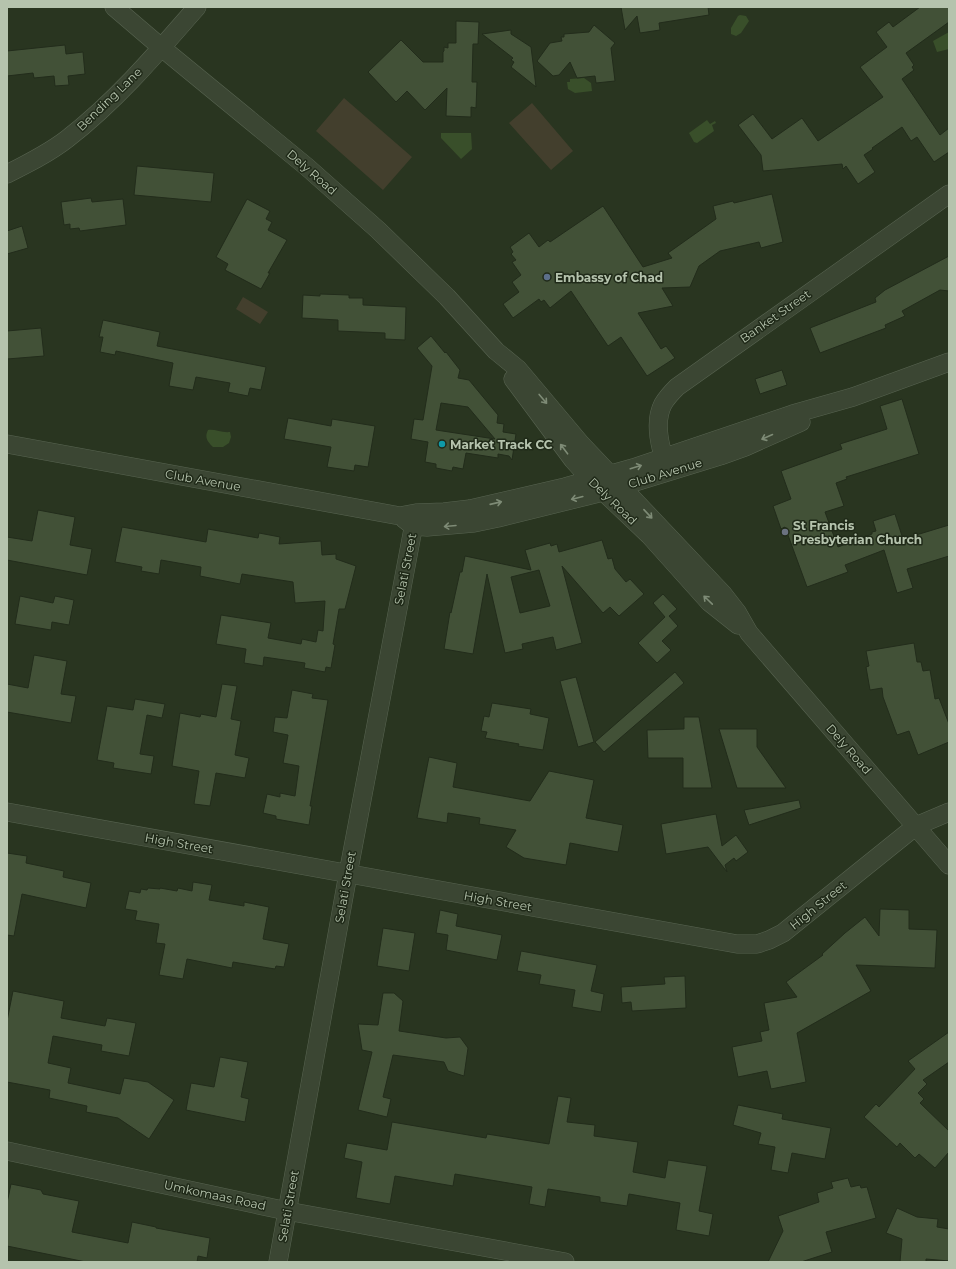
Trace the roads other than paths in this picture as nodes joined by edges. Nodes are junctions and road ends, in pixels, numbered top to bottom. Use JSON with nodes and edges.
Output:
{"nodes":[{"id":1,"x":114,"y":7,"type":"edge"},
{"id":2,"x":197,"y":7,"type":"edge"},
{"id":3,"x":162,"y":48,"type":"junction"},
{"id":4,"x":7,"y":174,"type":"edge"},
{"id":5,"x":949,"y":194,"type":"edge"},
{"id":6,"x":496,"y":351,"type":"junction"},
{"id":7,"x":949,"y":362,"type":"edge"},
{"id":8,"x":7,"y":444,"type":"edge"},
{"id":9,"x":665,"y":465,"type":"junction"},
{"id":10,"x":590,"y":479,"type":"junction"},
{"id":11,"x":615,"y":480,"type":"junction"},
{"id":12,"x":603,"y":492,"type":"junction"},
{"id":13,"x":410,"y":518,"type":"junction"},
{"id":14,"x":749,"y":633,"type":"junction"},
{"id":15,"x":7,"y":812,"type":"edge"},
{"id":16,"x":949,"y":812,"type":"edge"},
{"id":17,"x":916,"y":826,"type":"junction"},
{"id":18,"x":949,"y":865,"type":"edge"},
{"id":19,"x":348,"y":874,"type":"junction"},
{"id":20,"x":7,"y":1151,"type":"edge"},
{"id":21,"x":287,"y":1210,"type":"junction"},
{"id":22,"x":278,"y":1262,"type":"edge"},
{"id":23,"x":565,"y":1262,"type":"edge"}],
"edges":[{"from":1,"to":3,"type":"street","name":"Dely Road"},
{"from":2,"to":3,"type":"street","name":"Bending Lane"},
{"from":3,"to":4,"type":"street","name":"Bending Lane"},
{"from":3,"to":6,"type":"street","name":"Dely Road"},
{"from":5,"to":9,"type":"street","name":"Banket Street"},
{"from":10,"to":6,"type":"street","name":"Dely Road","one_way":true},
{"from":6,"to":11,"type":"street","name":"Dely Road","one_way":true},
{"from":7,"to":9,"type":"street","name":"Club Avenue"},
{"from":8,"to":13,"type":"street","name":"Club Avenue"},
{"from":9,"to":11,"type":"street","name":"Club Avenue"},
{"from":10,"to":11,"type":"street","name":"Club Avenue"},
{"from":10,"to":12,"type":"street","name":"Dely Road"},
{"from":13,"to":10,"type":"street","name":"Club Avenue","one_way":true},
{"from":11,"to":12,"type":"street","name":"Club Avenue"},
{"from":11,"to":14,"type":"street","name":"Dely Road","one_way":true},
{"from":12,"to":13,"type":"street","name":"Club Avenue","one_way":true},
{"from":14,"to":12,"type":"street","name":"Dely Road","one_way":true},
{"from":13,"to":19,"type":"street","name":"Selati Street"},
{"from":14,"to":17,"type":"street","name":"Dely Road"},
{"from":15,"to":19,"type":"street","name":"High Street"},
{"from":16,"to":17,"type":"street","name":"High Street"},
{"from":17,"to":18,"type":"street","name":"Dely Road"},
{"from":17,"to":19,"type":"street","name":"High Street"},
{"from":19,"to":21,"type":"street","name":"Selati Street"},
{"from":20,"to":21,"type":"street","name":"Umkomaas Road"},
{"from":21,"to":22,"type":"street","name":"Selati Street"},
{"from":21,"to":23,"type":"street","name":"Umkomaas Road"}]}
